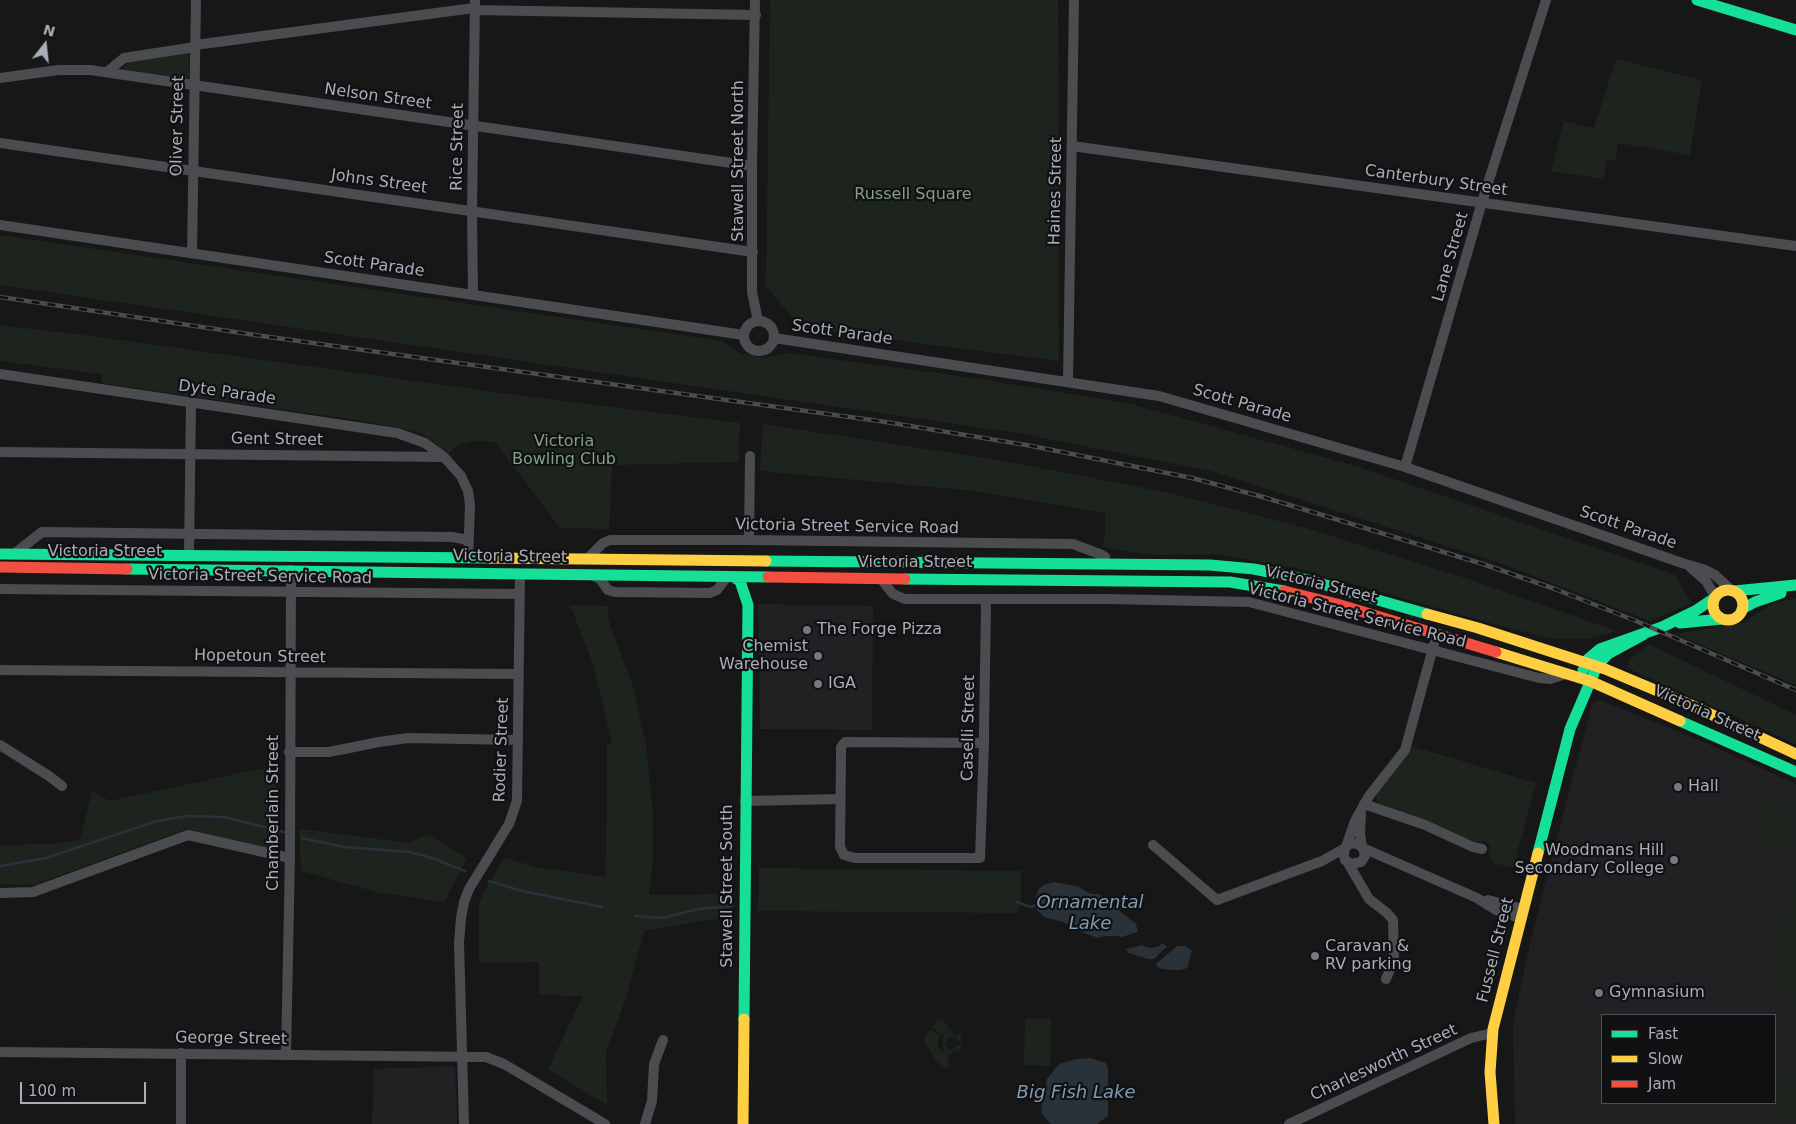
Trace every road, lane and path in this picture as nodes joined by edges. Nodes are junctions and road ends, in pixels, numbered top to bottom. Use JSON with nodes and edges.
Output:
{"nodes":[{"id":1,"x":196,"y":0,"type":"edge"},
{"id":2,"x":756,"y":0,"type":"edge"},
{"id":3,"x":1074,"y":0,"type":"edge"},
{"id":4,"x":1546,"y":0,"type":"edge"},
{"id":5,"x":1696,"y":0,"type":"edge"},
{"id":6,"x":475,"y":6,"type":"edge"},
{"id":7,"x":756,"y":15,"type":"junction"},
{"id":8,"x":1796,"y":30,"type":"edge"},
{"id":9,"x":195,"y":46,"type":"junction"},
{"id":10,"x":106,"y":72,"type":"junction"},
{"id":11,"x":0,"y":78,"type":"edge"},
{"id":12,"x":194,"y":86,"type":"junction"},
{"id":13,"x":473,"y":126,"type":"junction"},
{"id":14,"x":0,"y":143,"type":"edge"},
{"id":15,"x":1072,"y":146,"type":"junction"},
{"id":16,"x":752,"y":166,"type":"junction"},
{"id":17,"x":192,"y":170,"type":"junction"},
{"id":18,"x":1482,"y":202,"type":"junction"},
{"id":19,"x":472,"y":211,"type":"junction"},
{"id":20,"x":0,"y":225,"type":"edge"},
{"id":21,"x":1796,"y":246,"type":"edge"},
{"id":22,"x":753,"y":252,"type":"junction"},
{"id":23,"x":192,"y":253,"type":"junction"},
{"id":24,"x":473,"y":295,"type":"junction"},
{"id":25,"x":758,"y":321,"type":"junction"},
{"id":26,"x":744,"y":335,"type":"junction"},
{"id":27,"x":774,"y":338,"type":"junction"},
{"id":28,"x":0,"y":374,"type":"edge"},
{"id":29,"x":1068,"y":382,"type":"junction"},
{"id":30,"x":190,"y":403,"type":"junction"},
{"id":31,"x":0,"y":452,"type":"edge"},
{"id":32,"x":190,"y":454,"type":"junction"},
{"id":33,"x":750,"y":456,"type":"dead end"},
{"id":34,"x":444,"y":457,"type":"junction"},
{"id":35,"x":1405,"y":467,"type":"junction"},
{"id":36,"x":189,"y":535,"type":"junction"},
{"id":37,"x":469,"y":540,"type":"junction"},
{"id":38,"x":749,"y":540,"type":"junction"},
{"id":39,"x":0,"y":554,"type":"edge"},
{"id":40,"x":14,"y":554,"type":"junction"},
{"id":41,"x":189,"y":556,"type":"junction"},
{"id":42,"x":468,"y":558,"type":"junction"},
{"id":43,"x":521,"y":559,"type":"junction"},
{"id":44,"x":587,"y":559,"type":"junction"},
{"id":45,"x":738,"y":561,"type":"junction"},
{"id":46,"x":1105,"y":564,"type":"junction"},
{"id":47,"x":1686,"y":564,"type":"junction"},
{"id":48,"x":0,"y":567,"type":"edge"},
{"id":49,"x":291,"y":570,"type":"junction"},
{"id":50,"x":520,"y":574,"type":"junction"},
{"id":51,"x":592,"y":575,"type":"junction"},
{"id":52,"x":730,"y":577,"type":"junction"},
{"id":53,"x":752,"y":577,"type":"junction"},
{"id":54,"x":881,"y":579,"type":"junction"},
{"id":55,"x":1106,"y":580,"type":"junction"},
{"id":56,"x":1796,"y":586,"type":"edge"},
{"id":57,"x":0,"y":589,"type":"edge"},
{"id":58,"x":1733,"y":590,"type":"junction"},
{"id":59,"x":290,"y":593,"type":"junction"},
{"id":60,"x":520,"y":594,"type":"junction"},
{"id":61,"x":1714,"y":598,"type":"junction"},
{"id":62,"x":1107,"y":599,"type":"junction"},
{"id":63,"x":985,"y":600,"type":"junction"},
{"id":64,"x":1742,"y":609,"type":"junction"},
{"id":65,"x":1722,"y":619,"type":"junction"},
{"id":66,"x":1662,"y":627,"type":"junction"},
{"id":67,"x":1478,"y":628,"type":"junction"},
{"id":68,"x":1436,"y":634,"type":"junction"},
{"id":69,"x":1643,"y":635,"type":"junction"},
{"id":70,"x":1628,"y":644,"type":"junction"},
{"id":71,"x":1608,"y":646,"type":"junction"},
{"id":72,"x":747,"y":649,"type":"junction"},
{"id":73,"x":1432,"y":650,"type":"junction"},
{"id":74,"x":1592,"y":665,"type":"junction"},
{"id":75,"x":0,"y":670,"type":"edge"},
{"id":76,"x":290,"y":673,"type":"junction"},
{"id":77,"x":519,"y":674,"type":"junction"},
{"id":78,"x":1566,"y":674,"type":"junction"},
{"id":79,"x":1629,"y":678,"type":"junction"},
{"id":80,"x":1585,"y":679,"type":"junction"},
{"id":81,"x":518,"y":740,"type":"junction"},
{"id":82,"x":984,"y":742,"type":"junction"},
{"id":83,"x":0,"y":745,"type":"edge"},
{"id":84,"x":289,"y":752,"type":"junction"},
{"id":85,"x":1796,"y":754,"type":"edge"},
{"id":86,"x":1796,"y":772,"type":"edge"},
{"id":87,"x":62,"y":786,"type":"dead end"},
{"id":88,"x":840,"y":799,"type":"junction"},
{"id":89,"x":745,"y":800,"type":"junction"},
{"id":90,"x":1363,"y":807,"type":"junction"},
{"id":91,"x":1153,"y":845,"type":"dead end"},
{"id":92,"x":1345,"y":847,"type":"junction"},
{"id":93,"x":1363,"y":847,"type":"junction"},
{"id":94,"x":1482,"y":848,"type":"dead end"},
{"id":95,"x":290,"y":858,"type":"junction"},
{"id":96,"x":1387,"y":858,"type":"junction"},
{"id":97,"x":1362,"y":860,"type":"junction"},
{"id":98,"x":1322,"y":861,"type":"junction"},
{"id":99,"x":1348,"y":862,"type":"junction"},
{"id":100,"x":1361,"y":883,"type":"junction"},
{"id":101,"x":0,"y":893,"type":"edge"},
{"id":102,"x":1522,"y":913,"type":"junction"},
{"id":103,"x":1386,"y":979,"type":"dead end"},
{"id":104,"x":1492,"y":1033,"type":"junction"},
{"id":105,"x":663,"y":1040,"type":"dead end"},
{"id":106,"x":0,"y":1052,"type":"edge"},
{"id":107,"x":181,"y":1053,"type":"junction"},
{"id":108,"x":286,"y":1055,"type":"junction"},
{"id":109,"x":462,"y":1057,"type":"junction"},
{"id":110,"x":181,"y":1124,"type":"edge"},
{"id":111,"x":464,"y":1124,"type":"edge"},
{"id":112,"x":605,"y":1124,"type":"edge"},
{"id":113,"x":645,"y":1124,"type":"edge"},
{"id":114,"x":743,"y":1124,"type":"edge"},
{"id":115,"x":1289,"y":1124,"type":"edge"},
{"id":116,"x":1494,"y":1124,"type":"edge"}],
"edges":[{"from":1,"to":9,"type":"street","name":"Oliver Street"},
{"from":2,"to":7,"type":"street","name":"Stawell Street North"},
{"from":3,"to":15,"type":"street","name":"Haines Street"},
{"from":4,"to":18,"type":"street","name":"Lane Street"},
{"from":5,"to":8,"type":"main road"},
{"from":6,"to":7,"type":"street"},
{"from":6,"to":9,"type":"street"},
{"from":6,"to":13,"type":"street","name":"Rice Street"},
{"from":7,"to":16,"type":"street","name":"Stawell Street North"},
{"from":9,"to":10,"type":"street"},
{"from":9,"to":12,"type":"street","name":"Oliver Street"},
{"from":10,"to":11,"type":"street","name":"Nelson Street"},
{"from":10,"to":12,"type":"street","name":"Nelson Street"},
{"from":12,"to":13,"type":"street","name":"Nelson Street"},
{"from":12,"to":17,"type":"street","name":"Oliver Street"},
{"from":13,"to":16,"type":"street","name":"Nelson Street"},
{"from":13,"to":19,"type":"street","name":"Rice Street"},
{"from":14,"to":17,"type":"street","name":"Johns Street"},
{"from":15,"to":18,"type":"street","name":"Canterbury Street"},
{"from":15,"to":29,"type":"street","name":"Haines Street"},
{"from":16,"to":22,"type":"street","name":"Stawell Street North"},
{"from":17,"to":19,"type":"street","name":"Johns Street"},
{"from":17,"to":23,"type":"street","name":"Oliver Street"},
{"from":18,"to":21,"type":"street","name":"Canterbury Street"},
{"from":18,"to":35,"type":"street","name":"Lane Street"},
{"from":19,"to":22,"type":"street","name":"Johns Street"},
{"from":19,"to":24,"type":"street","name":"Rice Street"},
{"from":20,"to":23,"type":"street","name":"Scott Parade"},
{"from":22,"to":25,"type":"street","name":"Stawell Street North"},
{"from":23,"to":24,"type":"street","name":"Scott Parade"},
{"from":24,"to":26,"type":"street","name":"Scott Parade"},
{"from":25,"to":26,"type":"street"},
{"from":25,"to":27,"type":"street"},
{"from":26,"to":27,"type":"street"},
{"from":27,"to":29,"type":"street","name":"Scott Parade"},
{"from":28,"to":30,"type":"street","name":"Dyte Parade"},
{"from":29,"to":35,"type":"street","name":"Scott Parade"},
{"from":30,"to":32,"type":"street"},
{"from":30,"to":34,"type":"street","name":"Dyte Parade"},
{"from":31,"to":32,"type":"street","name":"Gent Street"},
{"from":32,"to":34,"type":"street","name":"Gent Street"},
{"from":32,"to":36,"type":"street"},
{"from":33,"to":38,"type":"street"},
{"from":34,"to":37,"type":"street"},
{"from":35,"to":47,"type":"street","name":"Scott Parade"},
{"from":36,"to":37,"type":"street"},
{"from":36,"to":40,"type":"street"},
{"from":36,"to":41,"type":"street"},
{"from":37,"to":42,"type":"street"},
{"from":38,"to":44,"type":"street","name":"Victoria Street Service Road"},
{"from":38,"to":46,"type":"street","name":"Victoria Street Service Road"},
{"from":39,"to":40,"type":"main road","name":"Victoria Street"},
{"from":40,"to":41,"type":"main road","name":"Victoria Street"},
{"from":41,"to":42,"type":"main road","name":"Victoria Street"},
{"from":42,"to":43,"type":"main road","name":"Victoria Street"},
{"from":43,"to":44,"type":"main road","name":"Victoria Street"},
{"from":43,"to":50,"type":"main road"},
{"from":44,"to":45,"type":"main road","name":"Victoria Street"},
{"from":45,"to":46,"type":"main road","name":"Victoria Street"},
{"from":45,"to":53,"type":"main road"},
{"from":46,"to":55,"type":"main road"},
{"from":46,"to":67,"type":"main road","name":"Victoria Street"},
{"from":47,"to":58,"type":"street","name":"Scott Parade"},
{"from":47,"to":61,"type":"street","name":"Scott Parade"},
{"from":48,"to":49,"type":"main road","name":"Victoria Street"},
{"from":49,"to":50,"type":"main road","name":"Victoria Street"},
{"from":49,"to":59,"type":"street","name":"Chamberlain Street"},
{"from":50,"to":51,"type":"main road","name":"Victoria Street"},
{"from":50,"to":60,"type":"street","name":"Rodier Street"},
{"from":51,"to":52,"type":"main road","name":"Victoria Street"},
{"from":51,"to":52,"type":"street"},
{"from":52,"to":53,"type":"main road","name":"Victoria Street"},
{"from":52,"to":72,"type":"main road","name":"Stawell Street South"},
{"from":53,"to":54,"type":"main road","name":"Victoria Street"},
{"from":53,"to":72,"type":"main road","name":"Stawell Street South"},
{"from":54,"to":55,"type":"main road","name":"Victoria Street"},
{"from":54,"to":63,"type":"street","name":"Victoria Street Service Road"},
{"from":55,"to":62,"type":"street"},
{"from":55,"to":68,"type":"main road","name":"Victoria Street"},
{"from":56,"to":58,"type":"main road"},
{"from":56,"to":64,"type":"main road"},
{"from":57,"to":59,"type":"street","name":"Victoria Street Service Road"},
{"from":58,"to":61,"type":"main road"},
{"from":58,"to":64,"type":"main road"},
{"from":59,"to":60,"type":"street","name":"Victoria Street Service Road"},
{"from":59,"to":76,"type":"street","name":"Chamberlain Street"},
{"from":60,"to":77,"type":"street","name":"Rodier Street"},
{"from":61,"to":65,"type":"main road"},
{"from":61,"to":66,"type":"main road"},
{"from":62,"to":63,"type":"street","name":"Victoria Street Service Road"},
{"from":62,"to":73,"type":"street","name":"Victoria Street Service Road"},
{"from":63,"to":82,"type":"street","name":"Caselli Street"},
{"from":64,"to":65,"type":"main road"},
{"from":65,"to":66,"type":"main road"},
{"from":66,"to":69,"type":"main road"},
{"from":67,"to":71,"type":"main road"},
{"from":67,"to":74,"type":"main road","name":"Victoria Street"},
{"from":68,"to":73,"type":"street"},
{"from":68,"to":78,"type":"main road","name":"Victoria Street"},
{"from":69,"to":70,"type":"main road"},
{"from":69,"to":71,"type":"main road"},
{"from":70,"to":74,"type":"main road"},
{"from":70,"to":79,"type":"main road"},
{"from":71,"to":74,"type":"main road"},
{"from":72,"to":89,"type":"main road","name":"Stawell Street South"},
{"from":73,"to":78,"type":"street","name":"Victoria Street Service Road"},
{"from":73,"to":90,"type":"street"},
{"from":74,"to":79,"type":"main road","name":"Victoria Street"},
{"from":74,"to":80,"type":"main road","name":"Fussell Street"},
{"from":75,"to":76,"type":"street","name":"Hopetoun Street"},
{"from":76,"to":77,"type":"street","name":"Hopetoun Street"},
{"from":76,"to":84,"type":"street","name":"Chamberlain Street"},
{"from":77,"to":81,"type":"street","name":"Rodier Street"},
{"from":78,"to":80,"type":"main road","name":"Victoria Street"},
{"from":79,"to":85,"type":"main road","name":"Victoria Street"},
{"from":80,"to":86,"type":"main road","name":"Victoria Street"},
{"from":80,"to":102,"type":"main road","name":"Fussell Street"},
{"from":81,"to":84,"type":"street"},
{"from":81,"to":109,"type":"street","name":"Rodier Street"},
{"from":82,"to":88,"type":"street"},
{"from":82,"to":88,"type":"street","name":"Caselli Street"},
{"from":83,"to":87,"type":"street"},
{"from":84,"to":95,"type":"street","name":"Chamberlain Street"},
{"from":88,"to":89,"type":"street"},
{"from":89,"to":114,"type":"main road","name":"Stawell Street South"},
{"from":90,"to":92,"type":"street"},
{"from":90,"to":93,"type":"street"},
{"from":90,"to":94,"type":"street"},
{"from":91,"to":98,"type":"street"},
{"from":92,"to":93,"type":"street"},
{"from":92,"to":98,"type":"street"},
{"from":92,"to":99,"type":"street"},
{"from":93,"to":96,"type":"street"},
{"from":93,"to":97,"type":"street"},
{"from":95,"to":101,"type":"street"},
{"from":95,"to":108,"type":"street","name":"Chamberlain Street"},
{"from":96,"to":97,"type":"street"},
{"from":96,"to":102,"type":"street"},
{"from":97,"to":99,"type":"street"},
{"from":97,"to":100,"type":"street"},
{"from":98,"to":99,"type":"street"},
{"from":99,"to":100,"type":"street"},
{"from":100,"to":103,"type":"street"},
{"from":102,"to":104,"type":"main road","name":"Fussell Street"},
{"from":104,"to":115,"type":"street","name":"Charlesworth Street"},
{"from":104,"to":116,"type":"main road","name":"Fussell Street"},
{"from":105,"to":113,"type":"street"},
{"from":106,"to":107,"type":"street","name":"George Street"},
{"from":107,"to":108,"type":"street","name":"George Street"},
{"from":107,"to":110,"type":"street"},
{"from":108,"to":109,"type":"street","name":"George Street"},
{"from":109,"to":111,"type":"street","name":"Rodier Street"},
{"from":109,"to":112,"type":"street"}]}
